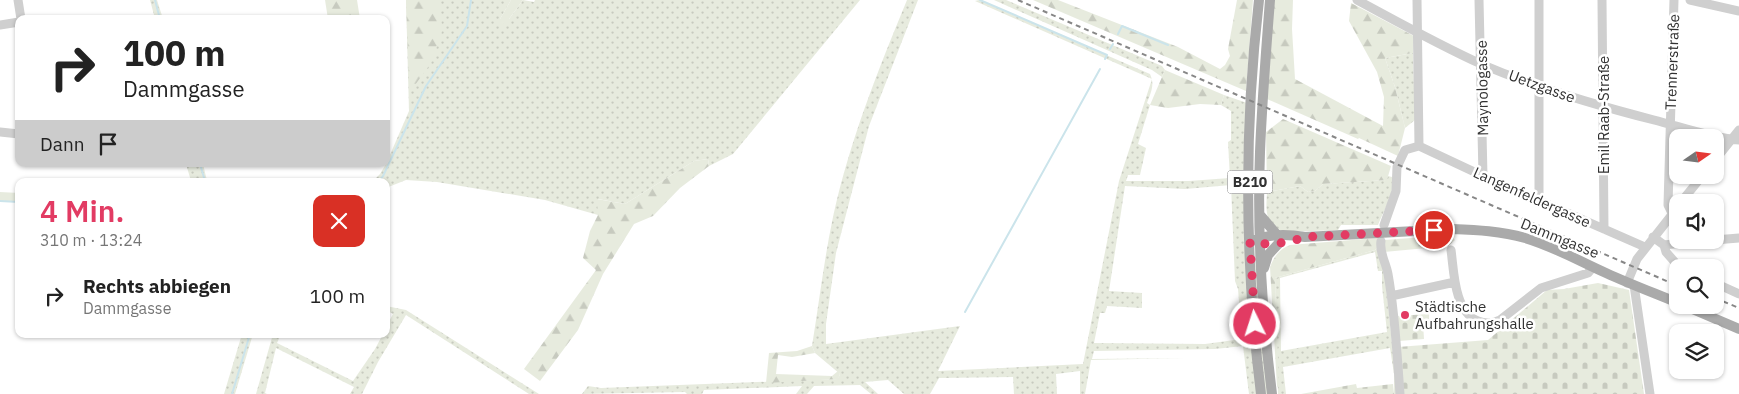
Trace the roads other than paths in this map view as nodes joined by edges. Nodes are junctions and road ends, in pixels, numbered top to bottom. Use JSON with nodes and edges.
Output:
{"nodes":[{"id":1,"x":18,"y":0,"type":"edge"},
{"id":2,"x":1259,"y":0,"type":"edge"},
{"id":3,"x":1270,"y":0,"type":"edge"},
{"id":4,"x":1356,"y":0,"type":"edge"},
{"id":5,"x":1417,"y":0,"type":"edge"},
{"id":6,"x":1480,"y":0,"type":"edge"},
{"id":7,"x":1539,"y":0,"type":"edge"},
{"id":8,"x":1602,"y":0,"type":"edge"},
{"id":9,"x":1674,"y":0,"type":"edge"},
{"id":10,"x":1690,"y":0,"type":"edge"},
{"id":11,"x":1739,"y":11,"type":"edge"},
{"id":12,"x":20,"y":15,"type":"edge"},
{"id":13,"x":15,"y":21,"type":"edge"},
{"id":14,"x":0,"y":25,"type":"edge"},
{"id":15,"x":1417,"y":33,"type":"junction"},
{"id":16,"x":1482,"y":64,"type":"junction"},
{"id":17,"x":1539,"y":87,"type":"junction"},
{"id":18,"x":1604,"y":107,"type":"junction"},
{"id":19,"x":1670,"y":124,"type":"junction"},
{"id":20,"x":1739,"y":130,"type":"edge"},
{"id":21,"x":0,"y":132,"type":"edge"},
{"id":22,"x":15,"y":134,"type":"edge"},
{"id":23,"x":1736,"y":139,"type":"edge"},
{"id":24,"x":1419,"y":146,"type":"junction"},
{"id":25,"x":1724,"y":151,"type":"edge"},
{"id":26,"x":1483,"y":176,"type":"junction"},
{"id":27,"x":1696,"y":184,"type":"edge"},
{"id":28,"x":1688,"y":194,"type":"edge"},
{"id":29,"x":1539,"y":200,"type":"junction"},
{"id":30,"x":1669,"y":206,"type":"edge"},
{"id":31,"x":1260,"y":215,"type":"junction"},
{"id":32,"x":1669,"y":217,"type":"edge"},
{"id":33,"x":1384,"y":226,"type":"dead end"},
{"id":34,"x":1604,"y":229,"type":"junction"},
{"id":35,"x":1653,"y":237,"type":"junction"},
{"id":36,"x":1739,"y":238,"type":"edge"},
{"id":37,"x":1278,"y":239,"type":"junction"},
{"id":38,"x":1724,"y":239,"type":"edge"},
{"id":39,"x":1260,"y":240,"type":"junction"},
{"id":40,"x":1381,"y":241,"type":"dead end"},
{"id":41,"x":1250,"y":242,"type":"junction"},
{"id":42,"x":1669,"y":244,"type":"edge"},
{"id":43,"x":1664,"y":245,"type":"junction"},
{"id":44,"x":1645,"y":247,"type":"junction"},
{"id":45,"x":1452,"y":250,"type":"dead end"},
{"id":46,"x":1672,"y":259,"type":"edge"},
{"id":47,"x":1593,"y":267,"type":"junction"},
{"id":48,"x":1262,"y":273,"type":"junction"},
{"id":49,"x":1455,"y":282,"type":"junction"},
{"id":50,"x":1630,"y":284,"type":"junction"},
{"id":51,"x":1724,"y":287,"type":"edge"},
{"id":52,"x":1739,"y":294,"type":"edge"},
{"id":53,"x":1391,"y":296,"type":"junction"},
{"id":54,"x":1669,"y":299,"type":"edge"},
{"id":55,"x":1703,"y":314,"type":"edge"},
{"id":56,"x":1739,"y":329,"type":"edge"},
{"id":57,"x":1262,"y":394,"type":"edge"},
{"id":58,"x":1272,"y":394,"type":"edge"},
{"id":59,"x":1400,"y":394,"type":"edge"},
{"id":60,"x":1650,"y":394,"type":"edge"}],
"edges":[{"from":1,"to":12,"type":"street"},
{"from":2,"to":41,"type":"main road","number":"B210"},
{"from":3,"to":31,"type":"main road","number":"B210"},
{"from":4,"to":15,"type":"street","name":"Uetzgasse"},
{"from":5,"to":15,"type":"street"},
{"from":6,"to":16,"type":"street","name":"Maynologasse"},
{"from":7,"to":17,"type":"street"},
{"from":8,"to":18,"type":"street","name":"Emil Raab-Straße"},
{"from":9,"to":19,"type":"street","name":"Trennerstraße"},
{"from":10,"to":11,"type":"street"},
{"from":13,"to":14,"type":"street"},
{"from":15,"to":16,"type":"street","name":"Uetzgasse"},
{"from":15,"to":24,"type":"street"},
{"from":16,"to":17,"type":"street","name":"Uetzgasse"},
{"from":16,"to":26,"type":"street","name":"Maynologasse"},
{"from":17,"to":18,"type":"street","name":"Uetzgasse"},
{"from":17,"to":29,"type":"street"},
{"from":18,"to":19,"type":"street","name":"Uetzgasse"},
{"from":18,"to":34,"type":"street","name":"Emil Raab-Straße"},
{"from":19,"to":23,"type":"street","name":"Uetzgasse"},
{"from":19,"to":30,"type":"street","name":"Trennerstraße"},
{"from":20,"to":23,"type":"street"},
{"from":21,"to":22,"type":"street"},
{"from":23,"to":25,"type":"street"},
{"from":24,"to":26,"type":"street","name":"Langenfeldergasse"},
{"from":24,"to":33,"type":"street"},
{"from":26,"to":29,"type":"street","name":"Langenfeldergasse"},
{"from":27,"to":28,"type":"street"},
{"from":29,"to":34,"type":"street","name":"Langenfeldergasse"},
{"from":31,"to":37,"type":"main road","number":"B210"},
{"from":31,"to":39,"type":"main road","number":"B210"},
{"from":32,"to":35,"type":"street"},
{"from":34,"to":44,"type":"street","name":"Langenfeldergasse"},
{"from":35,"to":43,"type":"street"},
{"from":35,"to":44,"type":"street"},
{"from":36,"to":38,"type":"street"},
{"from":37,"to":39,"type":"main road","name":"Dammgasse"},
{"from":37,"to":47,"type":"main road","name":"Dammgasse"},
{"from":37,"to":48,"type":"main road"},
{"from":39,"to":41,"type":"main road","name":"Dammgasse"},
{"from":39,"to":48,"type":"main road","number":"B210"},
{"from":40,"to":53,"type":"street"},
{"from":41,"to":57,"type":"main road","number":"B210"},
{"from":42,"to":43,"type":"street"},
{"from":43,"to":46,"type":"street"},
{"from":44,"to":50,"type":"street"},
{"from":45,"to":49,"type":"street"},
{"from":47,"to":49,"type":"street"},
{"from":47,"to":50,"type":"main road","name":"Dammgasse"},
{"from":48,"to":58,"type":"main road","number":"B210"},
{"from":49,"to":53,"type":"street"},
{"from":50,"to":54,"type":"main road","name":"Dammgasse"},
{"from":50,"to":60,"type":"street"},
{"from":51,"to":52,"type":"street"},
{"from":53,"to":59,"type":"street"},
{"from":55,"to":56,"type":"main road"}]}
